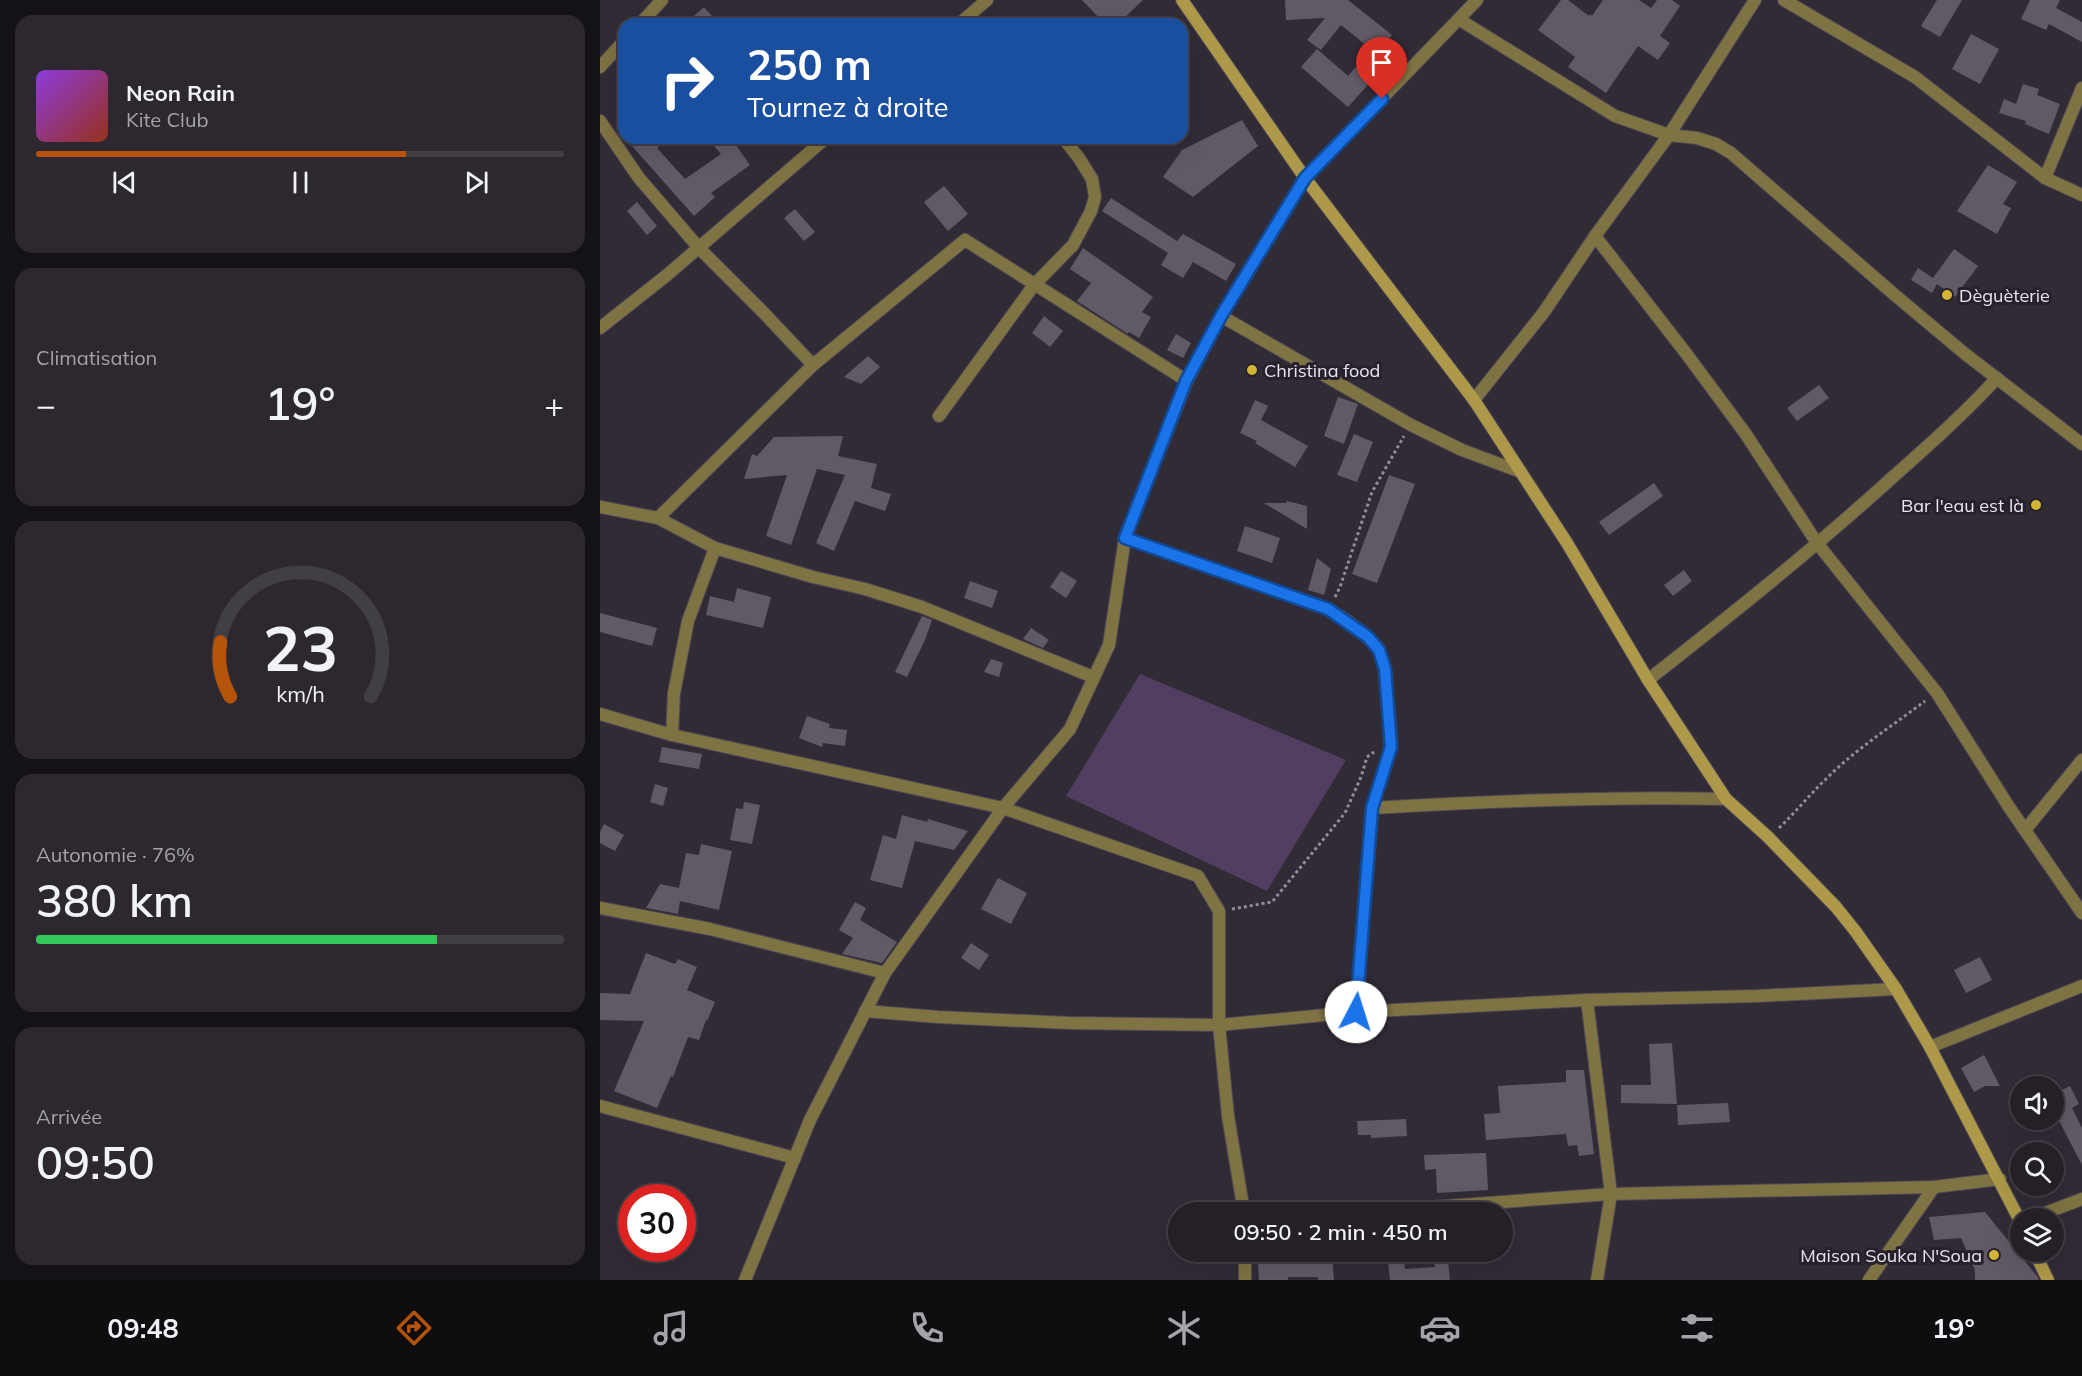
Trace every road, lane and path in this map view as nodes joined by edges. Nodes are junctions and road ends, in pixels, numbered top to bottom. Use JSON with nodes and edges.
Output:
{"nodes":[{"id":1,"x":662,"y":0,"type":"edge"},
{"id":2,"x":987,"y":0,"type":"edge"},
{"id":3,"x":1182,"y":0,"type":"edge"},
{"id":4,"x":1477,"y":0,"type":"edge"},
{"id":5,"x":1755,"y":0,"type":"edge"},
{"id":6,"x":1784,"y":0,"type":"edge"},
{"id":7,"x":646,"y":18,"type":"edge"},
{"id":8,"x":968,"y":18,"type":"edge"},
{"id":9,"x":1460,"y":20,"type":"junction"},
{"id":10,"x":618,"y":48,"type":"edge"},
{"id":11,"x":600,"y":67,"type":"edge"},
{"id":12,"x":2082,"y":88,"type":"edge"},
{"id":13,"x":600,"y":121,"type":"edge"},
{"id":14,"x":1669,"y":135,"type":"junction"},
{"id":15,"x":819,"y":144,"type":"edge"},
{"id":16,"x":1068,"y":144,"type":"edge"},
{"id":17,"x":1305,"y":178,"type":"junction"},
{"id":18,"x":2044,"y":178,"type":"junction"},
{"id":19,"x":2082,"y":195,"type":"edge"},
{"id":20,"x":1595,"y":236,"type":"junction"},
{"id":21,"x":699,"y":248,"type":"junction"},
{"id":22,"x":1034,"y":285,"type":"junction"},
{"id":23,"x":1221,"y":316,"type":"junction"},
{"id":24,"x":600,"y":328,"type":"edge"},
{"id":25,"x":813,"y":365,"type":"junction"},
{"id":26,"x":1997,"y":378,"type":"junction"},
{"id":27,"x":1186,"y":381,"type":"junction"},
{"id":28,"x":1474,"y":400,"type":"junction"},
{"id":29,"x":939,"y":416,"type":"dead end"},
{"id":30,"x":1411,"y":425,"type":"junction"},
{"id":31,"x":2082,"y":444,"type":"edge"},
{"id":32,"x":1521,"y":472,"type":"junction"},
{"id":33,"x":600,"y":507,"type":"edge"},
{"id":34,"x":658,"y":518,"type":"junction"},
{"id":35,"x":1125,"y":538,"type":"junction"},
{"id":36,"x":1817,"y":543,"type":"junction"},
{"id":37,"x":715,"y":548,"type":"junction"},
{"id":38,"x":1328,"y":609,"type":"junction"},
{"id":39,"x":1093,"y":677,"type":"junction"},
{"id":40,"x":1648,"y":680,"type":"junction"},
{"id":41,"x":1936,"y":693,"type":"junction"},
{"id":42,"x":600,"y":714,"type":"edge"},
{"id":43,"x":672,"y":735,"type":"junction"},
{"id":44,"x":1391,"y":747,"type":"junction"},
{"id":45,"x":2082,"y":760,"type":"edge"},
{"id":46,"x":1726,"y":799,"type":"junction"},
{"id":47,"x":1003,"y":807,"type":"junction"},
{"id":48,"x":1372,"y":808,"type":"junction"},
{"id":49,"x":2025,"y":830,"type":"junction"},
{"id":50,"x":1768,"y":837,"type":"junction"},
{"id":51,"x":600,"y":908,"type":"edge"},
{"id":52,"x":1219,"y":911,"type":"junction"},
{"id":53,"x":2082,"y":913,"type":"edge"},
{"id":54,"x":885,"y":973,"type":"junction"},
{"id":55,"x":2082,"y":986,"type":"edge"},
{"id":56,"x":1896,"y":989,"type":"junction"},
{"id":57,"x":1587,"y":1000,"type":"junction"},
{"id":58,"x":865,"y":1011,"type":"junction"},
{"id":59,"x":1356,"y":1012,"type":"junction"},
{"id":60,"x":1219,"y":1025,"type":"junction"},
{"id":61,"x":1930,"y":1047,"type":"junction"},
{"id":62,"x":600,"y":1106,"type":"edge"},
{"id":63,"x":795,"y":1158,"type":"junction"},
{"id":64,"x":2000,"y":1179,"type":"junction"},
{"id":65,"x":1934,"y":1187,"type":"junction"},
{"id":66,"x":1611,"y":1194,"type":"junction"},
{"id":67,"x":2082,"y":1199,"type":"edge"},
{"id":68,"x":1242,"y":1202,"type":"edge"},
{"id":69,"x":1501,"y":1202,"type":"edge"},
{"id":70,"x":2014,"y":1208,"type":"edge"},
{"id":71,"x":2058,"y":1208,"type":"edge"},
{"id":72,"x":1245,"y":1262,"type":"edge"},
{"id":73,"x":2039,"y":1262,"type":"edge"},
{"id":74,"x":745,"y":1280,"type":"edge"},
{"id":75,"x":1245,"y":1280,"type":"edge"},
{"id":76,"x":1597,"y":1280,"type":"edge"},
{"id":77,"x":1869,"y":1280,"type":"edge"},
{"id":78,"x":2048,"y":1280,"type":"edge"}],
"edges":[{"from":1,"to":7,"type":"street"},
{"from":2,"to":8,"type":"street"},
{"from":3,"to":17,"type":"street"},
{"from":4,"to":9,"type":"street"},
{"from":5,"to":14,"type":"street"},
{"from":6,"to":18,"type":"street"},
{"from":9,"to":14,"type":"street"},
{"from":9,"to":17,"type":"street"},
{"from":10,"to":11,"type":"street"},
{"from":12,"to":18,"type":"street"},
{"from":13,"to":21,"type":"street"},
{"from":14,"to":20,"type":"street"},
{"from":14,"to":26,"type":"street"},
{"from":15,"to":21,"type":"street"},
{"from":16,"to":22,"type":"street"},
{"from":17,"to":23,"type":"street"},
{"from":17,"to":28,"type":"street"},
{"from":18,"to":19,"type":"street"},
{"from":20,"to":28,"type":"street"},
{"from":20,"to":36,"type":"street"},
{"from":21,"to":24,"type":"street"},
{"from":21,"to":25,"type":"street"},
{"from":22,"to":25,"type":"street"},
{"from":22,"to":27,"type":"street"},
{"from":22,"to":29,"type":"street"},
{"from":23,"to":27,"type":"street"},
{"from":23,"to":30,"type":"street"},
{"from":25,"to":34,"type":"street"},
{"from":26,"to":31,"type":"street"},
{"from":26,"to":36,"type":"street"},
{"from":27,"to":35,"type":"street"},
{"from":28,"to":32,"type":"street"},
{"from":30,"to":32,"type":"street"},
{"from":30,"to":38,"type":"path"},
{"from":32,"to":40,"type":"street"},
{"from":33,"to":34,"type":"street"},
{"from":34,"to":37,"type":"street"},
{"from":35,"to":38,"type":"street"},
{"from":35,"to":39,"type":"street"},
{"from":36,"to":40,"type":"street"},
{"from":36,"to":41,"type":"street"},
{"from":37,"to":39,"type":"street"},
{"from":37,"to":43,"type":"street"},
{"from":38,"to":44,"type":"street"},
{"from":39,"to":47,"type":"street"},
{"from":40,"to":46,"type":"street"},
{"from":41,"to":49,"type":"street"},
{"from":41,"to":50,"type":"path"},
{"from":42,"to":43,"type":"street"},
{"from":43,"to":47,"type":"street"},
{"from":44,"to":48,"type":"street"},
{"from":44,"to":52,"type":"path"},
{"from":45,"to":49,"type":"street"},
{"from":46,"to":48,"type":"street"},
{"from":46,"to":50,"type":"street"},
{"from":47,"to":52,"type":"street"},
{"from":47,"to":54,"type":"street"},
{"from":48,"to":59,"type":"street"},
{"from":49,"to":53,"type":"street"},
{"from":50,"to":56,"type":"street"},
{"from":51,"to":54,"type":"street"},
{"from":52,"to":60,"type":"street"},
{"from":54,"to":58,"type":"street"},
{"from":55,"to":61,"type":"street"},
{"from":56,"to":57,"type":"street"},
{"from":56,"to":61,"type":"street"},
{"from":57,"to":59,"type":"street"},
{"from":57,"to":66,"type":"street"},
{"from":58,"to":60,"type":"street"},
{"from":58,"to":63,"type":"street"},
{"from":59,"to":60,"type":"street"},
{"from":60,"to":68,"type":"street"},
{"from":61,"to":64,"type":"street"},
{"from":62,"to":63,"type":"street"},
{"from":63,"to":74,"type":"street"},
{"from":64,"to":65,"type":"street"},
{"from":64,"to":70,"type":"street"},
{"from":65,"to":66,"type":"street"},
{"from":65,"to":77,"type":"street"},
{"from":66,"to":69,"type":"street"},
{"from":66,"to":76,"type":"street"},
{"from":67,"to":71,"type":"street"},
{"from":72,"to":75,"type":"street"},
{"from":73,"to":78,"type":"street"}]}
